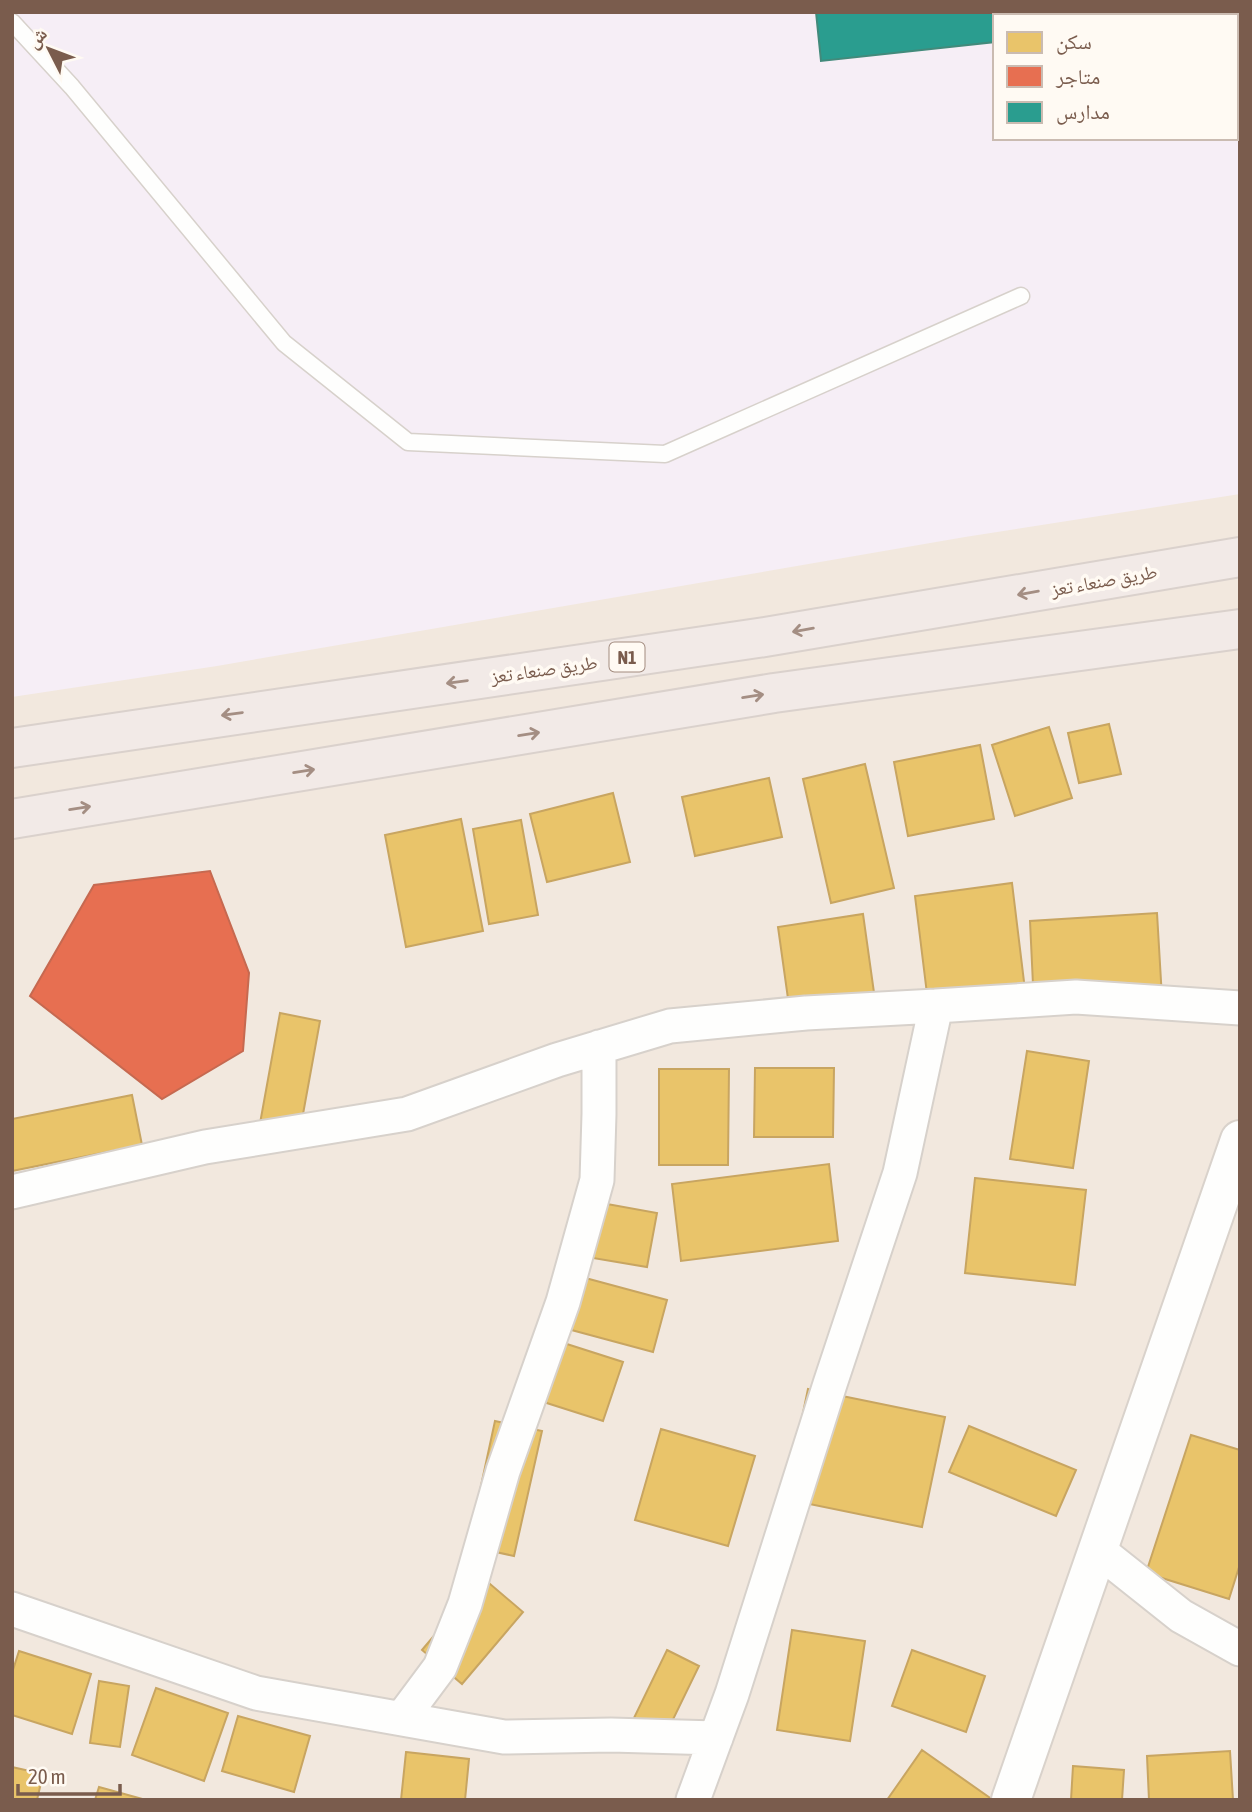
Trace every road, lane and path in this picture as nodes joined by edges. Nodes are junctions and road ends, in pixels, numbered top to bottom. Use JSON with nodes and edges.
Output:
{"nodes":[{"id":1,"x":12,"y":22,"type":"edge"},
{"id":2,"x":1021,"y":296,"type":"dead end"},
{"id":3,"x":1240,"y":557,"type":"edge"},
{"id":4,"x":1240,"y":629,"type":"edge"},
{"id":5,"x":12,"y":748,"type":"edge"},
{"id":6,"x":12,"y":818,"type":"edge"},
{"id":7,"x":936,"y":1006,"type":"junction"},
{"id":8,"x":1240,"y":1008,"type":"edge"},
{"id":9,"x":599,"y":1047,"type":"junction"},
{"id":10,"x":1240,"y":1140,"type":"edge"},
{"id":11,"x":12,"y":1192,"type":"edge"},
{"id":12,"x":1098,"y":1550,"type":"junction"},
{"id":13,"x":12,"y":1609,"type":"edge"},
{"id":14,"x":1240,"y":1649,"type":"edge"},
{"id":15,"x":402,"y":1718,"type":"junction"},
{"id":16,"x":716,"y":1738,"type":"junction"},
{"id":17,"x":693,"y":1800,"type":"edge"},
{"id":18,"x":1011,"y":1800,"type":"edge"}],
"edges":[{"from":1,"to":2,"type":"lane"},
{"from":3,"to":5,"type":"highway","name":"طريق صنعاء تعز","number":"N1","one_way":true},
{"from":6,"to":4,"type":"highway","one_way":true},
{"from":7,"to":8,"type":"street"},
{"from":7,"to":9,"type":"street"},
{"from":7,"to":16,"type":"street"},
{"from":9,"to":11,"type":"street"},
{"from":9,"to":15,"type":"street"},
{"from":10,"to":12,"type":"street"},
{"from":12,"to":14,"type":"street"},
{"from":12,"to":18,"type":"street"},
{"from":13,"to":15,"type":"street"},
{"from":15,"to":16,"type":"street"},
{"from":16,"to":17,"type":"street"}]}
